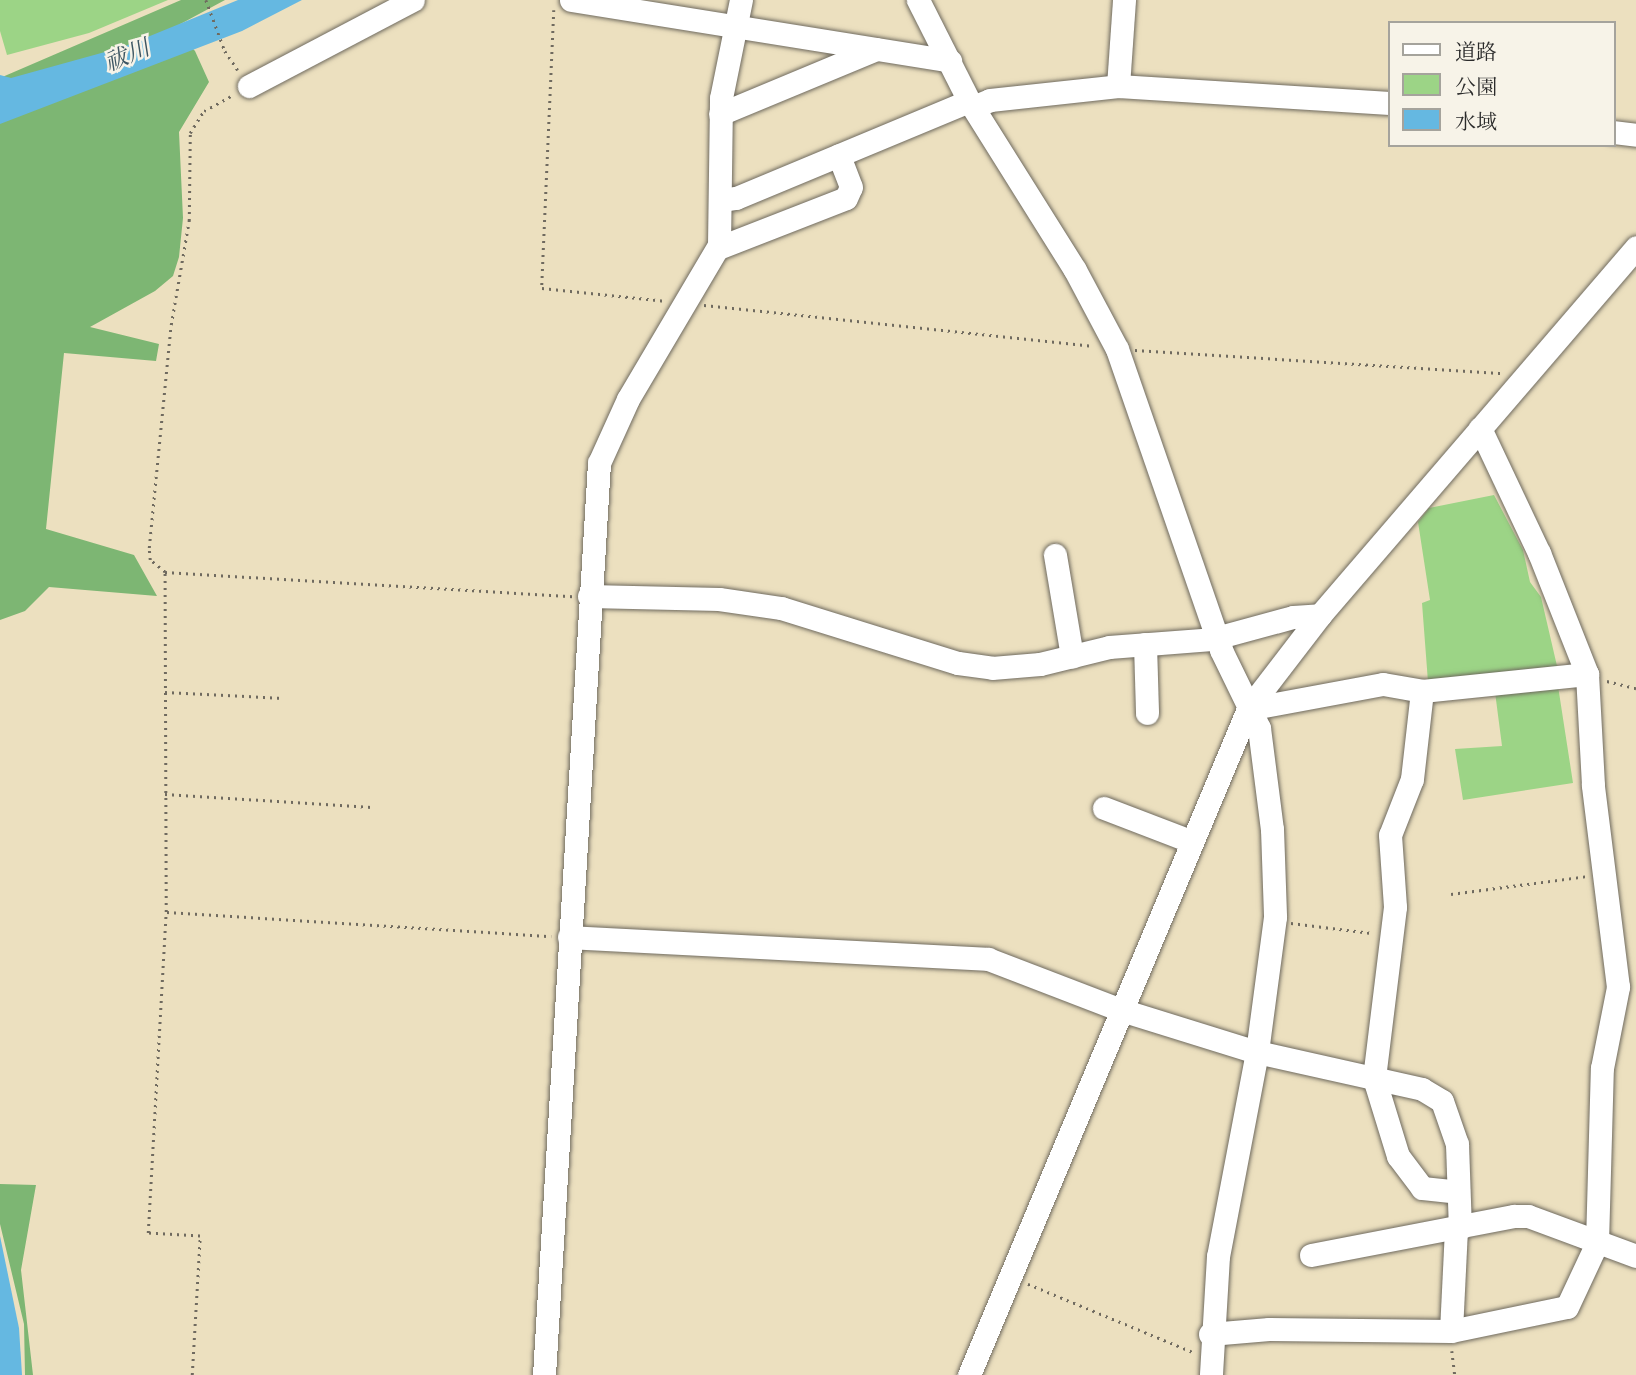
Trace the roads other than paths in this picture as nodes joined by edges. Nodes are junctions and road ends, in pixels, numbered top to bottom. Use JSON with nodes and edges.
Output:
{"nodes":[{"id":1,"x":412,"y":0,"type":"edge"},
{"id":2,"x":571,"y":0,"type":"edge"},
{"id":3,"x":741,"y":0,"type":"edge"},
{"id":4,"x":918,"y":0,"type":"edge"},
{"id":5,"x":1124,"y":0,"type":"edge"},
{"id":6,"x":734,"y":25,"type":"junction"},
{"id":7,"x":876,"y":49,"type":"junction"},
{"id":8,"x":950,"y":61,"type":"junction"},
{"id":9,"x":249,"y":86,"type":"road end"},
{"id":10,"x":1118,"y":86,"type":"junction"},
{"id":11,"x":1388,"y":103,"type":"edge"},
{"id":12,"x":971,"y":104,"type":"junction"},
{"id":13,"x":720,"y":114,"type":"junction"},
{"id":14,"x":1615,"y":132,"type":"edge"},
{"id":15,"x":1636,"y":135,"type":"edge"},
{"id":16,"x":839,"y":155,"type":"junction"},
{"id":17,"x":722,"y":200,"type":"junction"},
{"id":18,"x":1636,"y":247,"type":"edge"},
{"id":19,"x":718,"y":248,"type":"junction"},
{"id":20,"x":1480,"y":428,"type":"junction"},
{"id":21,"x":1055,"y":555,"type":"dead end"},
{"id":22,"x":589,"y":596,"type":"junction"},
{"id":23,"x":1320,"y":615,"type":"junction"},
{"id":24,"x":1220,"y":637,"type":"junction"},
{"id":25,"x":1145,"y":644,"type":"junction"},
{"id":26,"x":1072,"y":657,"type":"junction"},
{"id":27,"x":1587,"y":677,"type":"junction"},
{"id":28,"x":1422,"y":691,"type":"junction"},
{"id":29,"x":1248,"y":709,"type":"junction"},
{"id":30,"x":1147,"y":713,"type":"dead end"},
{"id":31,"x":1104,"y":808,"type":"dead end"},
{"id":32,"x":1191,"y":841,"type":"junction"},
{"id":33,"x":569,"y":937,"type":"junction"},
{"id":34,"x":1121,"y":1010,"type":"junction"},
{"id":35,"x":1257,"y":1052,"type":"junction"},
{"id":36,"x":1374,"y":1078,"type":"junction"},
{"id":37,"x":1458,"y":1192,"type":"junction"},
{"id":38,"x":1458,"y":1228,"type":"junction"},
{"id":39,"x":1597,"y":1243,"type":"junction"},
{"id":40,"x":1311,"y":1255,"type":"dead end"},
{"id":41,"x":1636,"y":1256,"type":"edge"},
{"id":42,"x":1449,"y":1331,"type":"junction"},
{"id":43,"x":1211,"y":1354,"type":"edge"},
{"id":44,"x":544,"y":1375,"type":"edge"},
{"id":45,"x":969,"y":1375,"type":"edge"}],
"edges":[{"from":1,"to":9,"type":"street"},
{"from":2,"to":6,"type":"street"},
{"from":3,"to":6,"type":"street"},
{"from":4,"to":8,"type":"street"},
{"from":5,"to":10,"type":"street"},
{"from":6,"to":7,"type":"street"},
{"from":6,"to":13,"type":"street"},
{"from":7,"to":8,"type":"street"},
{"from":7,"to":13,"type":"street"},
{"from":8,"to":12,"type":"street"},
{"from":10,"to":11,"type":"street"},
{"from":10,"to":12,"type":"street"},
{"from":12,"to":16,"type":"street"},
{"from":12,"to":24,"type":"street"},
{"from":13,"to":17,"type":"street"},
{"from":14,"to":15,"type":"street"},
{"from":16,"to":17,"type":"street"},
{"from":16,"to":19,"type":"street"},
{"from":17,"to":19,"type":"street"},
{"from":18,"to":20,"type":"street"},
{"from":19,"to":22,"type":"street"},
{"from":20,"to":23,"type":"street"},
{"from":20,"to":27,"type":"street"},
{"from":21,"to":26,"type":"street"},
{"from":22,"to":26,"type":"street"},
{"from":22,"to":33,"type":"street"},
{"from":23,"to":24,"type":"street"},
{"from":23,"to":29,"type":"street"},
{"from":24,"to":25,"type":"street"},
{"from":24,"to":29,"type":"street"},
{"from":25,"to":26,"type":"street"},
{"from":25,"to":30,"type":"street"},
{"from":27,"to":28,"type":"street"},
{"from":27,"to":39,"type":"street"},
{"from":28,"to":29,"type":"street"},
{"from":28,"to":36,"type":"street"},
{"from":29,"to":32,"type":"street"},
{"from":29,"to":35,"type":"street"},
{"from":31,"to":32,"type":"street"},
{"from":32,"to":34,"type":"street"},
{"from":33,"to":34,"type":"street"},
{"from":33,"to":44,"type":"street"},
{"from":34,"to":35,"type":"street"},
{"from":34,"to":45,"type":"street"},
{"from":35,"to":36,"type":"street"},
{"from":35,"to":43,"type":"street"},
{"from":36,"to":37,"type":"street"},
{"from":36,"to":37,"type":"street"},
{"from":37,"to":38,"type":"street"},
{"from":38,"to":39,"type":"street"},
{"from":38,"to":40,"type":"street"},
{"from":38,"to":42,"type":"street"},
{"from":39,"to":41,"type":"street"},
{"from":39,"to":42,"type":"street"},
{"from":42,"to":43,"type":"street"}]}
